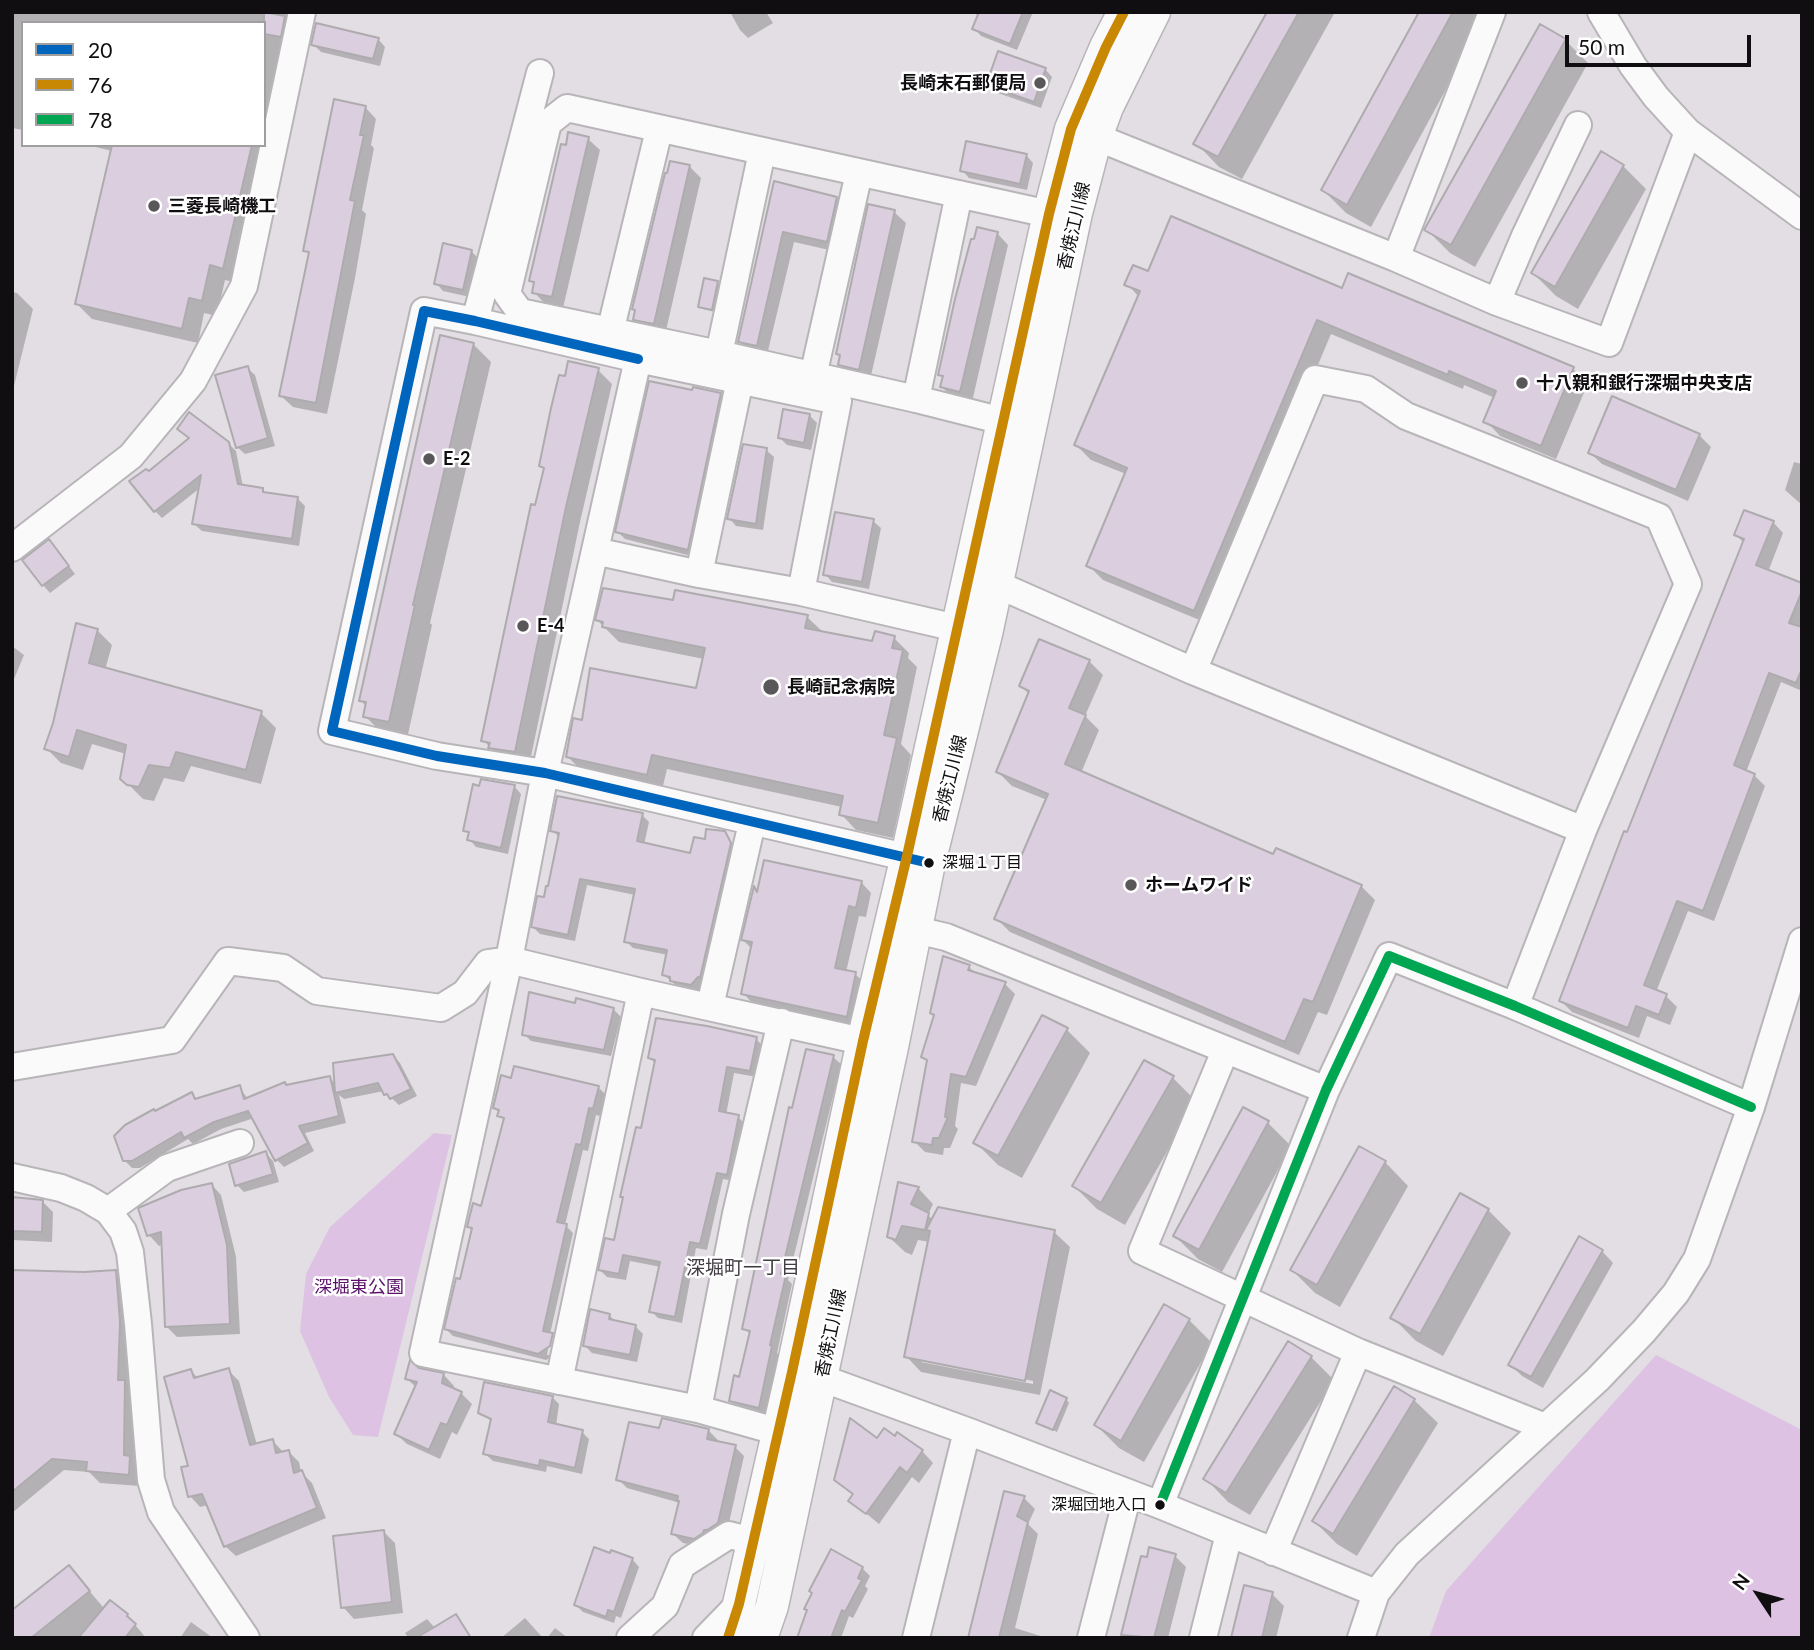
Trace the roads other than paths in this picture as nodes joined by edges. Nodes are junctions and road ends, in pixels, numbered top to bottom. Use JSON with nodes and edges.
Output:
{"nodes":[{"id":1,"x":302,"y":12,"type":"edge"},
{"id":2,"x":1124,"y":12,"type":"edge"},
{"id":3,"x":1154,"y":12,"type":"edge"},
{"id":4,"x":1492,"y":12,"type":"edge"},
{"id":5,"x":1601,"y":12,"type":"edge"},
{"id":6,"x":540,"y":73,"type":"dead end"},
{"id":7,"x":1578,"y":125,"type":"dead end"},
{"id":8,"x":659,"y":130,"type":"junction"},
{"id":9,"x":1688,"y":132,"type":"junction"},
{"id":10,"x":1096,"y":137,"type":"junction"},
{"id":11,"x":762,"y":152,"type":"junction"},
{"id":12,"x":859,"y":173,"type":"junction"},
{"id":13,"x":959,"y":194,"type":"junction"},
{"id":14,"x":1049,"y":214,"type":"junction"},
{"id":15,"x":1802,"y":216,"type":"edge"},
{"id":16,"x":1396,"y":258,"type":"junction"},
{"id":17,"x":1497,"y":302,"type":"junction"},
{"id":18,"x":475,"y":321,"type":"junction"},
{"id":19,"x":610,"y":332,"type":"junction"},
{"id":20,"x":719,"y":354,"type":"junction"},
{"id":21,"x":638,"y":359,"type":"junction"},
{"id":22,"x":813,"y":376,"type":"junction"},
{"id":23,"x":740,"y":380,"type":"junction"},
{"id":24,"x":916,"y":399,"type":"junction"},
{"id":25,"x":1003,"y":421,"type":"junction"},
{"id":26,"x":12,"y":548,"type":"edge"},
{"id":27,"x":595,"y":551,"type":"junction"},
{"id":28,"x":699,"y":574,"type":"junction"},
{"id":29,"x":996,"y":584,"type":"junction"},
{"id":30,"x":801,"y":592,"type":"junction"},
{"id":31,"x":972,"y":632,"type":"junction"},
{"id":32,"x":1194,"y":671,"type":"junction"},
{"id":33,"x":545,"y":773,"type":"junction"},
{"id":34,"x":752,"y":823,"type":"junction"},
{"id":35,"x":1583,"y":830,"type":"junction"},
{"id":36,"x":918,"y":860,"type":"junction"},
{"id":37,"x":916,"y":930,"type":"junction"},
{"id":38,"x":1802,"y":941,"type":"edge"},
{"id":39,"x":509,"y":960,"type":"junction"},
{"id":40,"x":641,"y":992,"type":"junction"},
{"id":41,"x":710,"y":1006,"type":"junction"},
{"id":42,"x":1515,"y":1006,"type":"junction"},
{"id":43,"x":781,"y":1022,"type":"junction"},
{"id":44,"x":878,"y":1044,"type":"junction"},
{"id":45,"x":1225,"y":1051,"type":"junction"},
{"id":46,"x":12,"y":1067,"type":"edge"},
{"id":47,"x":1326,"y":1090,"type":"junction"},
{"id":48,"x":1751,"y":1107,"type":"junction"},
{"id":49,"x":240,"y":1143,"type":"dead end"},
{"id":50,"x":12,"y":1177,"type":"edge"},
{"id":51,"x":108,"y":1212,"type":"junction"},
{"id":52,"x":1244,"y":1298,"type":"junction"},
{"id":53,"x":1359,"y":1352,"type":"junction"},
{"id":54,"x":807,"y":1375,"type":"junction"},
{"id":55,"x":559,"y":1381,"type":"junction"},
{"id":56,"x":698,"y":1409,"type":"junction"},
{"id":57,"x":1545,"y":1426,"type":"junction"},
{"id":58,"x":967,"y":1432,"type":"junction"},
{"id":59,"x":792,"y":1436,"type":"junction"},
{"id":60,"x":1128,"y":1494,"type":"junction"},
{"id":61,"x":1160,"y":1506,"type":"junction"},
{"id":62,"x":1229,"y":1534,"type":"junction"},
{"id":63,"x":753,"y":1541,"type":"junction"},
{"id":64,"x":1273,"y":1552,"type":"junction"},
{"id":65,"x":1376,"y":1593,"type":"junction"},
{"id":66,"x":739,"y":1604,"type":"junction"},
{"id":67,"x":772,"y":1606,"type":"junction"},
{"id":68,"x":246,"y":1638,"type":"edge"},
{"id":69,"x":630,"y":1638,"type":"edge"},
{"id":70,"x":706,"y":1638,"type":"edge"},
{"id":71,"x":728,"y":1638,"type":"edge"},
{"id":72,"x":761,"y":1638,"type":"edge"},
{"id":73,"x":916,"y":1638,"type":"edge"},
{"id":74,"x":1091,"y":1638,"type":"edge"},
{"id":75,"x":1203,"y":1638,"type":"edge"},
{"id":76,"x":1361,"y":1638,"type":"edge"}],
"edges":[{"from":1,"to":26,"type":"street"},
{"from":2,"to":14,"type":"main road","name":"香焼江川線"},
{"from":3,"to":10,"type":"main road","name":"香焼江川線"},
{"from":4,"to":16,"type":"street"},
{"from":5,"to":9,"type":"street"},
{"from":6,"to":18,"type":"street"},
{"from":7,"to":17,"type":"street"},
{"from":8,"to":11,"type":"street"},
{"from":8,"to":19,"type":"street"},
{"from":8,"to":19,"type":"street"},
{"from":9,"to":15,"type":"street"},
{"from":9,"to":17,"type":"street"},
{"from":10,"to":16,"type":"street"},
{"from":10,"to":29,"type":"main road","name":"香焼江川線"},
{"from":11,"to":12,"type":"street"},
{"from":11,"to":20,"type":"street"},
{"from":12,"to":13,"type":"street"},
{"from":12,"to":22,"type":"street"},
{"from":13,"to":14,"type":"street"},
{"from":13,"to":24,"type":"street"},
{"from":14,"to":25,"type":"main road","name":"香焼江川線"},
{"from":16,"to":17,"type":"street"},
{"from":18,"to":21,"type":"street"},
{"from":18,"to":33,"type":"street"},
{"from":19,"to":20,"type":"street"},
{"from":20,"to":22,"type":"street"},
{"from":21,"to":23,"type":"street"},
{"from":21,"to":27,"type":"street"},
{"from":22,"to":24,"type":"street"},
{"from":23,"to":28,"type":"street"},
{"from":23,"to":30,"type":"street"},
{"from":24,"to":25,"type":"street"},
{"from":25,"to":31,"type":"main road","name":"香焼江川線"},
{"from":27,"to":28,"type":"street"},
{"from":27,"to":33,"type":"street"},
{"from":28,"to":30,"type":"street"},
{"from":29,"to":31,"type":"main road","name":"香焼江川線"},
{"from":29,"to":32,"type":"street"},
{"from":30,"to":31,"type":"street"},
{"from":31,"to":36,"type":"main road","name":"香焼江川線"},
{"from":32,"to":35,"type":"street"},
{"from":32,"to":35,"type":"street"},
{"from":33,"to":34,"type":"street"},
{"from":33,"to":39,"type":"street"},
{"from":34,"to":36,"type":"street"},
{"from":34,"to":41,"type":"street"},
{"from":35,"to":42,"type":"street"},
{"from":36,"to":37,"type":"main road","name":"香焼江川線"},
{"from":36,"to":44,"type":"main road","name":"香焼江川線"},
{"from":37,"to":44,"type":"main road","name":"香焼江川線"},
{"from":37,"to":45,"type":"street"},
{"from":38,"to":48,"type":"street"},
{"from":39,"to":40,"type":"street"},
{"from":39,"to":46,"type":"street"},
{"from":39,"to":55,"type":"street"},
{"from":40,"to":41,"type":"street"},
{"from":40,"to":55,"type":"street"},
{"from":41,"to":43,"type":"street"},
{"from":42,"to":47,"type":"street"},
{"from":42,"to":48,"type":"street"},
{"from":43,"to":44,"type":"street"},
{"from":43,"to":56,"type":"street"},
{"from":44,"to":54,"type":"main road","name":"香焼江川線"},
{"from":45,"to":47,"type":"street"},
{"from":45,"to":52,"type":"street"},
{"from":47,"to":52,"type":"street"},
{"from":48,"to":57,"type":"street"},
{"from":49,"to":51,"type":"street"},
{"from":50,"to":51,"type":"street"},
{"from":51,"to":68,"type":"street"},
{"from":52,"to":53,"type":"street"},
{"from":52,"to":61,"type":"street"},
{"from":53,"to":57,"type":"street"},
{"from":53,"to":64,"type":"street"},
{"from":54,"to":58,"type":"street"},
{"from":54,"to":59,"type":"main road","name":"香焼江川線"},
{"from":55,"to":56,"type":"street"},
{"from":56,"to":59,"type":"street"},
{"from":57,"to":65,"type":"street"},
{"from":58,"to":60,"type":"street"},
{"from":58,"to":73,"type":"street"},
{"from":59,"to":63,"type":"main road","name":"香焼江川線"},
{"from":59,"to":67,"type":"main road","name":"香焼江川線"},
{"from":60,"to":61,"type":"street"},
{"from":60,"to":74,"type":"street"},
{"from":61,"to":62,"type":"street"},
{"from":62,"to":64,"type":"street"},
{"from":62,"to":75,"type":"street"},
{"from":63,"to":66,"type":"main road","name":"香焼江川線"},
{"from":63,"to":69,"type":"street"},
{"from":64,"to":65,"type":"street"},
{"from":65,"to":76,"type":"street"},
{"from":66,"to":67,"type":"street"},
{"from":66,"to":70,"type":"street"},
{"from":66,"to":71,"type":"main road","name":"香焼江川線"},
{"from":67,"to":72,"type":"main road","name":"香焼江川線"}]}
